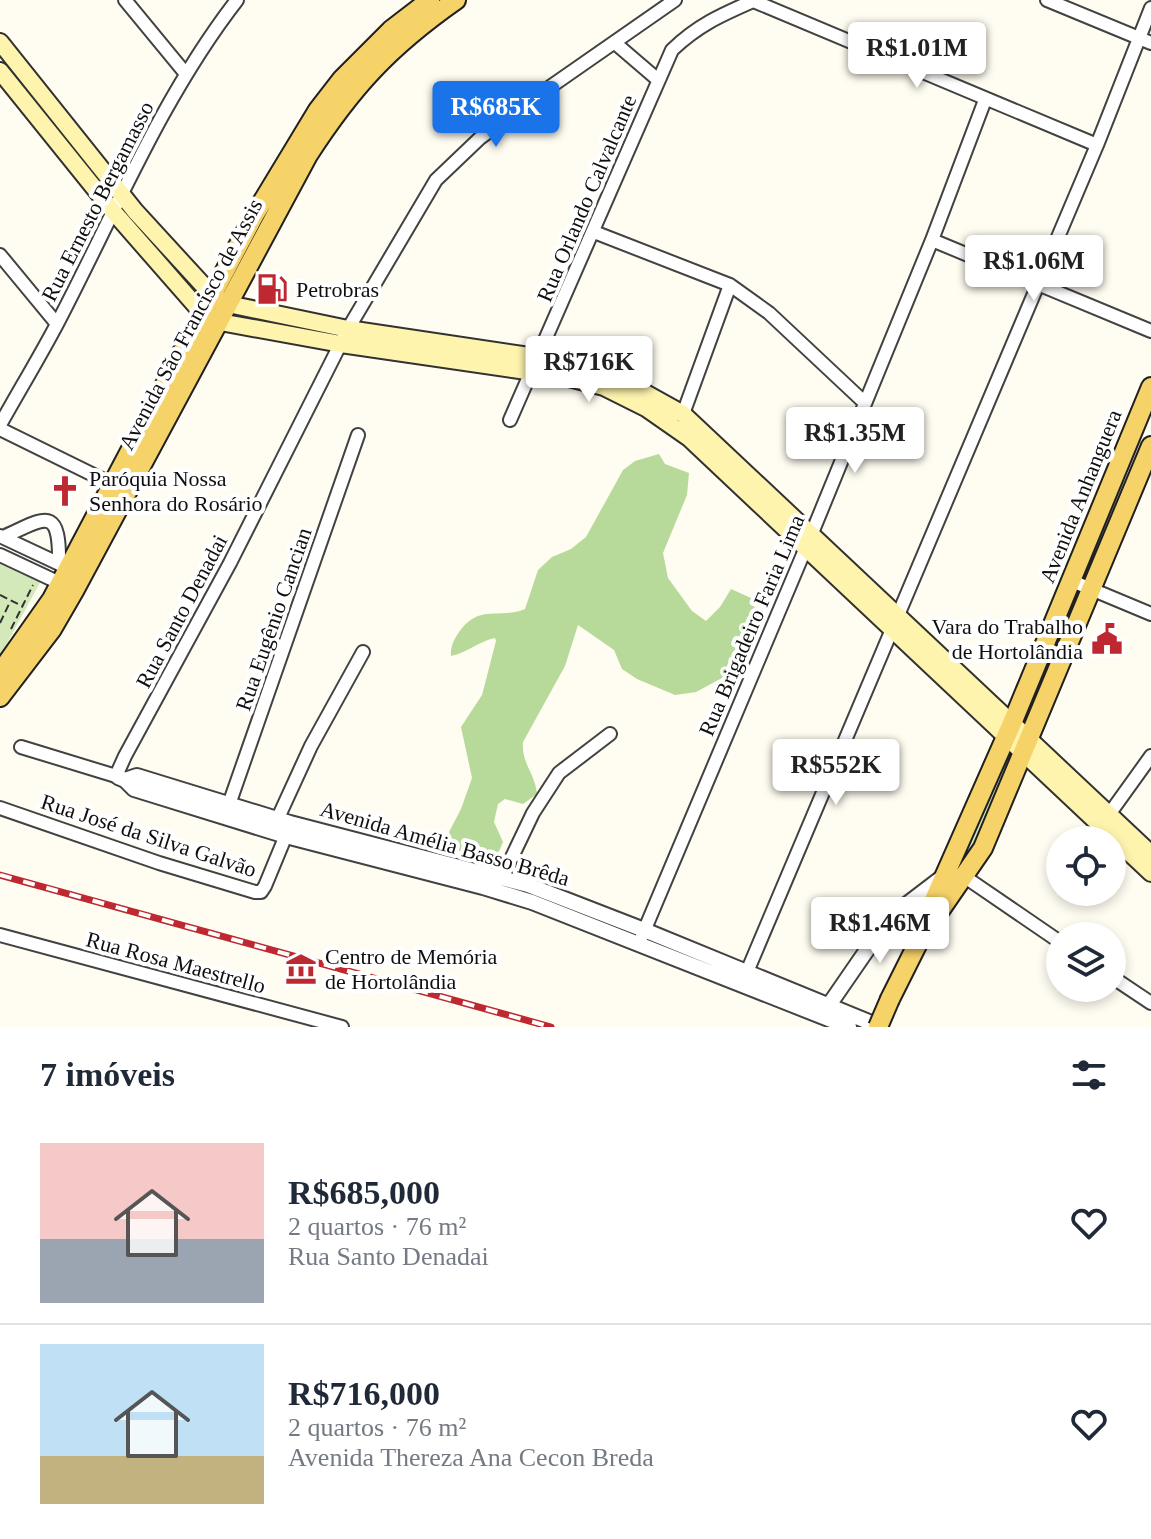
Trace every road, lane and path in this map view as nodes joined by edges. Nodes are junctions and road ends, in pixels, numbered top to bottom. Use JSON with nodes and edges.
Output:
{"nodes":[{"id":1,"x":125,"y":0,"type":"edge"},
{"id":2,"x":237,"y":0,"type":"edge"},
{"id":3,"x":456,"y":0,"type":"edge"},
{"id":4,"x":675,"y":0,"type":"edge"},
{"id":5,"x":752,"y":0,"type":"edge"},
{"id":6,"x":1047,"y":0,"type":"edge"},
{"id":7,"x":421,"y":2,"type":"edge"},
{"id":8,"x":1151,"y":8,"type":"edge"},
{"id":9,"x":1145,"y":40,"type":"edge"},
{"id":10,"x":0,"y":42,"type":"edge"},
{"id":11,"x":615,"y":43,"type":"junction"},
{"id":12,"x":0,"y":71,"type":"edge"},
{"id":13,"x":186,"y":74,"type":"junction"},
{"id":14,"x":657,"y":79,"type":"junction"},
{"id":15,"x":985,"y":100,"type":"junction"},
{"id":16,"x":1097,"y":145,"type":"junction"},
{"id":17,"x":121,"y":193,"type":"junction"},
{"id":18,"x":112,"y":210,"type":"junction"},
{"id":19,"x":594,"y":232,"type":"junction"},
{"id":20,"x":932,"y":240,"type":"junction"},
{"id":21,"x":0,"y":255,"type":"edge"},
{"id":22,"x":730,"y":285,"type":"junction"},
{"id":23,"x":1036,"y":285,"type":"junction"},
{"id":24,"x":220,"y":300,"type":"junction"},
{"id":25,"x":212,"y":318,"type":"junction"},
{"id":26,"x":57,"y":324,"type":"junction"},
{"id":27,"x":1151,"y":331,"type":"edge"},
{"id":28,"x":344,"y":337,"type":"junction"},
{"id":29,"x":536,"y":364,"type":"junction"},
{"id":30,"x":1151,"y":387,"type":"edge"},
{"id":31,"x":865,"y":403,"type":"junction"},
{"id":32,"x":683,"y":414,"type":"junction"},
{"id":33,"x":510,"y":420,"type":"dead end"},
{"id":34,"x":0,"y":427,"type":"edge"},
{"id":35,"x":358,"y":435,"type":"dead end"},
{"id":36,"x":1151,"y":446,"type":"edge"},
{"id":37,"x":1118,"y":464,"type":"junction"},
{"id":38,"x":1146,"y":475,"type":"edge"},
{"id":39,"x":120,"y":487,"type":"junction"},
{"id":40,"x":1,"y":536,"type":"edge"},
{"id":41,"x":808,"y":540,"type":"junction"},
{"id":42,"x":0,"y":555,"type":"edge"},
{"id":43,"x":69,"y":576,"type":"junction"},
{"id":44,"x":1072,"y":581,"type":"junction"},
{"id":45,"x":35,"y":582,"type":"dead end"},
{"id":46,"x":1092,"y":590,"type":"junction"},
{"id":47,"x":0,"y":595,"type":"edge"},
{"id":48,"x":11,"y":601,"type":"junction"},
{"id":49,"x":23,"y":606,"type":"junction"},
{"id":50,"x":1151,"y":614,"type":"edge"},
{"id":51,"x":894,"y":622,"type":"junction"},
{"id":52,"x":0,"y":623,"type":"edge"},
{"id":53,"x":11,"y":629,"type":"dead end"},
{"id":54,"x":363,"y":652,"type":"dead end"},
{"id":55,"x":0,"y":673,"type":"edge"},
{"id":56,"x":0,"y":697,"type":"edge"},
{"id":57,"x":1009,"y":729,"type":"junction"},
{"id":58,"x":610,"y":734,"type":"dead end"},
{"id":59,"x":1025,"y":744,"type":"junction"},
{"id":60,"x":21,"y":747,"type":"dead end"},
{"id":61,"x":1151,"y":756,"type":"edge"},
{"id":62,"x":121,"y":778,"type":"junction"},
{"id":63,"x":0,"y":808,"type":"edge"},
{"id":64,"x":227,"y":810,"type":"junction"},
{"id":65,"x":1106,"y":820,"type":"junction"},
{"id":66,"x":285,"y":826,"type":"junction"},
{"id":67,"x":957,"y":850,"type":"junction"},
{"id":68,"x":1151,"y":854,"type":"edge"},
{"id":69,"x":976,"y":861,"type":"junction"},
{"id":70,"x":1151,"y":873,"type":"edge"},
{"id":71,"x":945,"y":875,"type":"junction"},
{"id":72,"x":965,"y":877,"type":"junction"},
{"id":73,"x":502,"y":878,"type":"junction"},
{"id":74,"x":908,"y":903,"type":"junction"},
{"id":75,"x":930,"y":909,"type":"junction"},
{"id":76,"x":1046,"y":932,"type":"edge"},
{"id":77,"x":923,"y":933,"type":"junction"},
{"id":78,"x":0,"y":935,"type":"edge"},
{"id":79,"x":642,"y":936,"type":"junction"},
{"id":80,"x":744,"y":978,"type":"junction"},
{"id":81,"x":1126,"y":986,"type":"edge"},
{"id":82,"x":1151,"y":1003,"type":"edge"},
{"id":83,"x":829,"y":1005,"type":"junction"},
{"id":84,"x":342,"y":1027,"type":"edge"},
{"id":85,"x":849,"y":1027,"type":"edge"},
{"id":86,"x":879,"y":1027,"type":"edge"}],
"edges":[{"from":1,"to":13,"type":"street"},
{"from":2,"to":13,"type":"street","name":"Rua Ernesto Bergamasso"},
{"from":3,"to":24,"type":"main road","name":"Avenida São Francisco de Assis"},
{"from":4,"to":11,"type":"street","name":"Rua Santo Denadai"},
{"from":5,"to":14,"type":"street","name":"Rua Orlando Calvalcante"},
{"from":5,"to":15,"type":"street"},
{"from":6,"to":9,"type":"street"},
{"from":7,"to":24,"type":"main road","name":"Avenida São Francisco de Assis"},
{"from":8,"to":9,"type":"street"},
{"from":9,"to":16,"type":"street"},
{"from":10,"to":17,"type":"main road"},
{"from":11,"to":14,"type":"street","name":"Rua Orlando Calvalcante"},
{"from":11,"to":28,"type":"street","name":"Rua Santo Denadai"},
{"from":12,"to":18,"type":"main road"},
{"from":13,"to":17,"type":"street","name":"Rua Ernesto Bergamasso"},
{"from":14,"to":19,"type":"street","name":"Rua Orlando Calvalcante"},
{"from":15,"to":16,"type":"street"},
{"from":15,"to":20,"type":"street","name":"Rua Brigadeiro Faria Lima"},
{"from":16,"to":23,"type":"street"},
{"from":17,"to":18,"type":"street","name":"Rua Ernesto Bergamasso"},
{"from":17,"to":24,"type":"main road"},
{"from":18,"to":25,"type":"main road"},
{"from":18,"to":26,"type":"street","name":"Rua Ernesto Bergamasso"},
{"from":19,"to":22,"type":"street"},
{"from":19,"to":29,"type":"street","name":"Rua Orlando Calvalcante"},
{"from":20,"to":23,"type":"street"},
{"from":20,"to":31,"type":"street","name":"Rua Brigadeiro Faria Lima"},
{"from":21,"to":26,"type":"street"},
{"from":22,"to":31,"type":"street"},
{"from":22,"to":32,"type":"street"},
{"from":23,"to":27,"type":"street"},
{"from":23,"to":51,"type":"street"},
{"from":24,"to":25,"type":"main road","name":"Avenida São Francisco de Assis"},
{"from":24,"to":28,"type":"main road"},
{"from":25,"to":28,"type":"main road"},
{"from":25,"to":39,"type":"main road","name":"Avenida São Francisco de Assis"},
{"from":26,"to":34,"type":"street","name":"Rua Ernesto Bergamasso"},
{"from":28,"to":29,"type":"main road"},
{"from":28,"to":62,"type":"street","name":"Rua Santo Denadai"},
{"from":29,"to":32,"type":"main road"},
{"from":29,"to":33,"type":"street","name":"Rua Orlando Calvalcante"},
{"from":29,"to":41,"type":"main road"},
{"from":30,"to":37,"type":"main road","name":"Avenida Anhanguera"},
{"from":31,"to":41,"type":"street","name":"Rua Brigadeiro Faria Lima"},
{"from":32,"to":41,"type":"main road"},
{"from":34,"to":39,"type":"street"},
{"from":35,"to":64,"type":"street","name":"Rua Eugênio Cancian"},
{"from":36,"to":38,"type":"main road","name":"Avenida Anhanguera"},
{"from":37,"to":38,"type":"street"},
{"from":37,"to":44,"type":"main road","name":"Avenida Anhanguera"},
{"from":38,"to":46,"type":"main road","name":"Avenida Anhanguera"},
{"from":39,"to":43,"type":"main road","name":"Avenida São Francisco de Assis"},
{"from":40,"to":43,"type":"street"},
{"from":40,"to":43,"type":"street"},
{"from":41,"to":51,"type":"main road"},
{"from":41,"to":79,"type":"street","name":"Rua Brigadeiro Faria Lima"},
{"from":42,"to":43,"type":"street"},
{"from":43,"to":55,"type":"main road","name":"Avenida São Francisco de Assis"},
{"from":43,"to":56,"type":"main road","name":"Avenida São Francisco de Assis"},
{"from":44,"to":46,"type":"street"},
{"from":44,"to":57,"type":"main road","name":"Avenida Anhanguera"},
{"from":45,"to":49,"type":"path"},
{"from":46,"to":50,"type":"street"},
{"from":46,"to":59,"type":"main road","name":"Avenida Anhanguera"},
{"from":47,"to":48,"type":"path"},
{"from":48,"to":49,"type":"path"},
{"from":48,"to":52,"type":"path"},
{"from":49,"to":53,"type":"path"},
{"from":51,"to":57,"type":"main road"},
{"from":51,"to":80,"type":"street"},
{"from":54,"to":66,"type":"street"},
{"from":57,"to":59,"type":"main road"},
{"from":57,"to":67,"type":"main road","name":"Avenida Anhanguera"},
{"from":58,"to":73,"type":"street"},
{"from":59,"to":65,"type":"main road"},
{"from":59,"to":69,"type":"main road","name":"Avenida Anhanguera"},
{"from":60,"to":62,"type":"street","name":"Avenida Amélia Basso Brêda"},
{"from":61,"to":65,"type":"street"},
{"from":62,"to":64,"type":"street","name":"Avenida Amélia Basso Brêda"},
{"from":63,"to":66,"type":"street","name":"Rua José da Silva Galvão"},
{"from":64,"to":66,"type":"street","name":"Avenida Amélia Basso Brêda"},
{"from":65,"to":68,"type":"main road"},
{"from":65,"to":70,"type":"main road"},
{"from":66,"to":73,"type":"street","name":"Avenida Amélia Basso Brêda"},
{"from":66,"to":79,"type":"street","name":"Avenida Amélia Basso Brêda"},
{"from":67,"to":69,"type":"main road"},
{"from":67,"to":71,"type":"main road","name":"Avenida Anhanguera"},
{"from":69,"to":72,"type":"main road","name":"Avenida Anhanguera"},
{"from":71,"to":74,"type":"street"},
{"from":71,"to":75,"type":"main road","name":"Avenida Anhanguera"},
{"from":72,"to":76,"type":"street"},
{"from":72,"to":77,"type":"main road","name":"Avenida Anhanguera"},
{"from":73,"to":79,"type":"street","name":"Avenida Amélia Basso Brêda"},
{"from":74,"to":75,"type":"street"},
{"from":74,"to":83,"type":"street"},
{"from":75,"to":77,"type":"main road","name":"Avenida Anhanguera"},
{"from":77,"to":86,"type":"main road","name":"Avenida Anhanguera","bridge":true},
{"from":78,"to":84,"type":"street","name":"Rua Rosa Maestrello"},
{"from":79,"to":80,"type":"street","name":"Avenida Amélia Basso Brêda"},
{"from":80,"to":83,"type":"street","name":"Avenida Amélia Basso Brêda"},
{"from":80,"to":85,"type":"street","name":"Avenida Amélia Basso Brêda"},
{"from":81,"to":82,"type":"street"},
{"from":83,"to":86,"type":"street","name":"Avenida Amélia Basso Brêda"}]}
